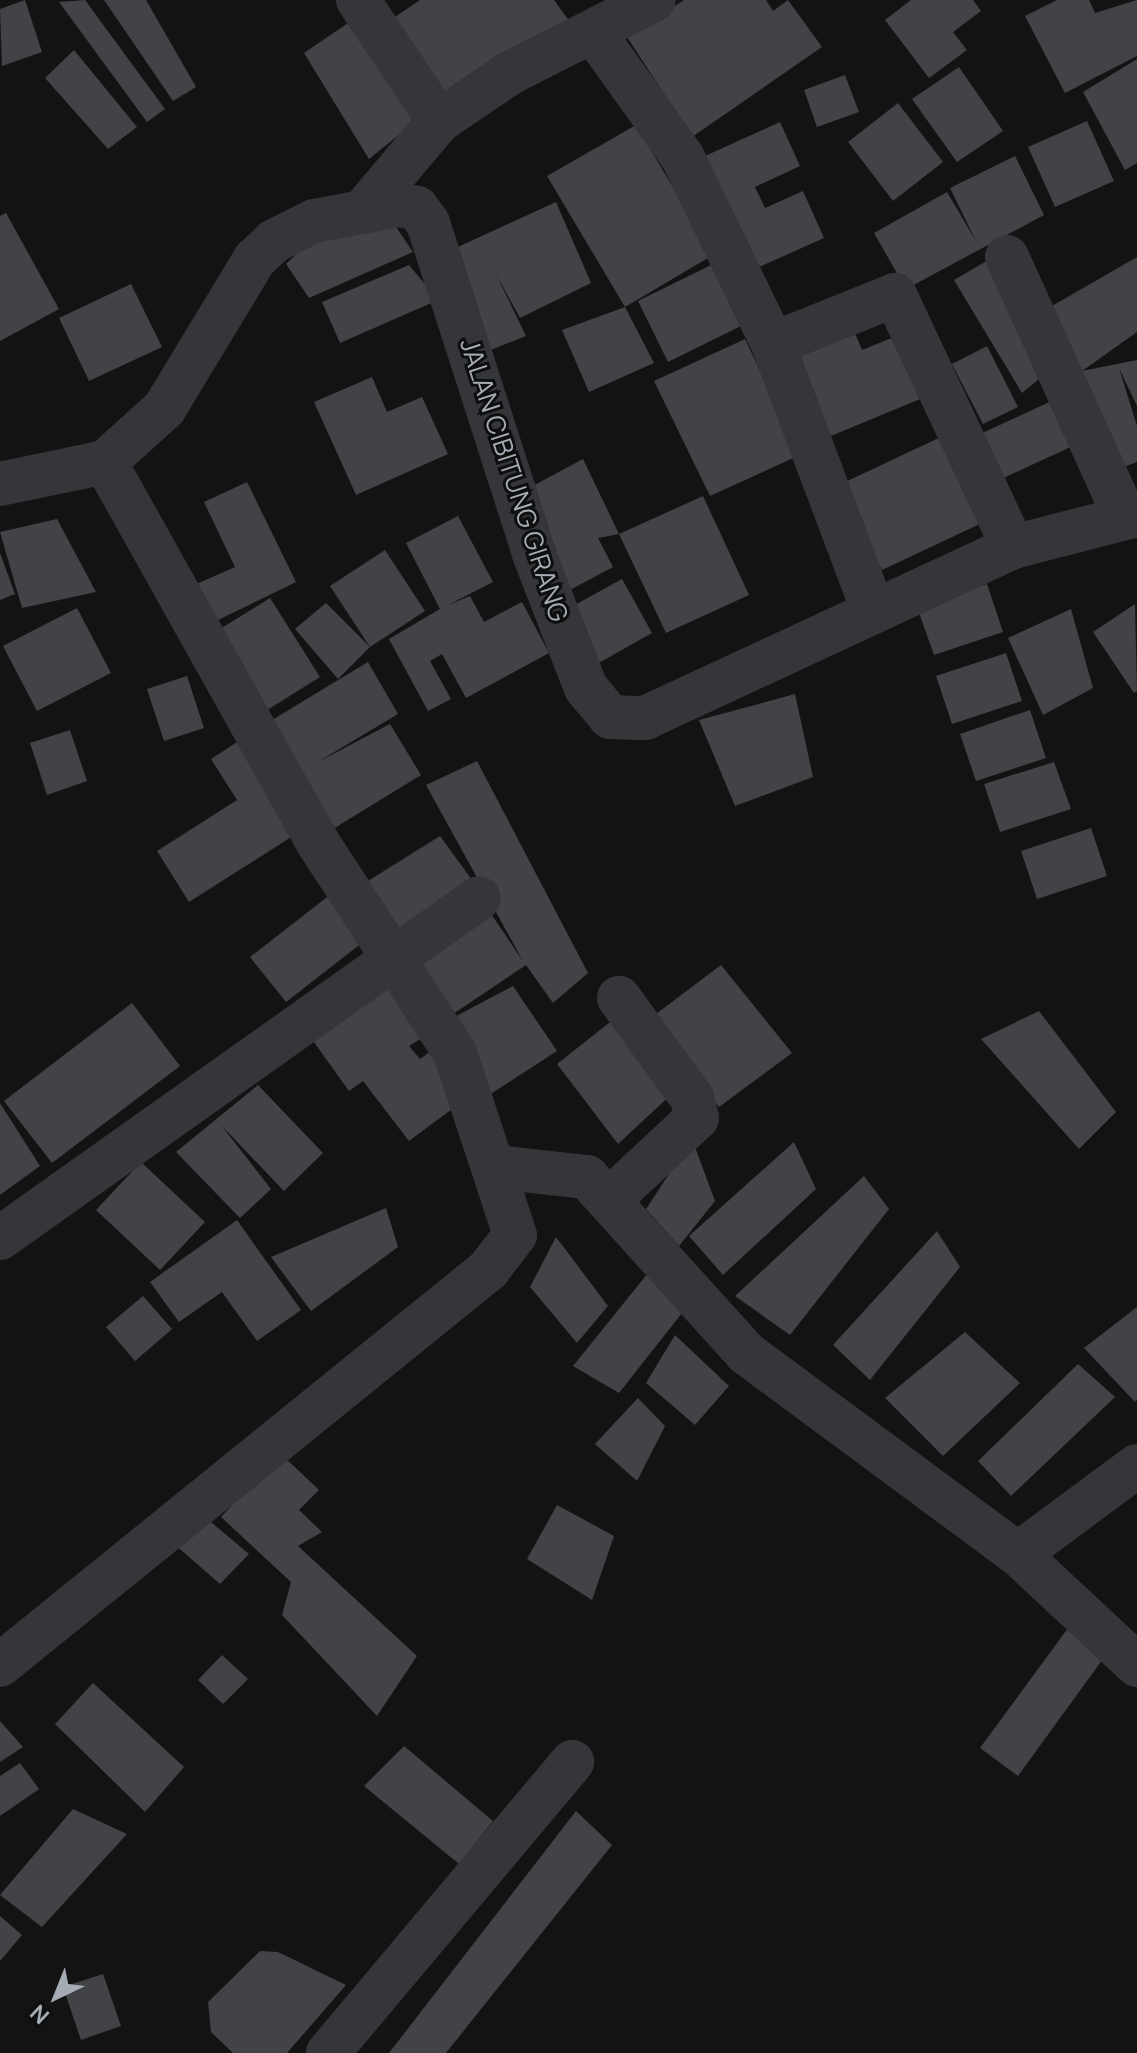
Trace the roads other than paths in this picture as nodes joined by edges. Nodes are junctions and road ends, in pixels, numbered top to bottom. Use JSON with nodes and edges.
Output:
{"nodes":[{"id":1,"x":358,"y":0,"type":"edge"},
{"id":2,"x":654,"y":0,"type":"edge"},
{"id":3,"x":594,"y":33,"type":"junction"},
{"id":4,"x":439,"y":121,"type":"junction"},
{"id":5,"x":364,"y":210,"type":"junction"},
{"id":6,"x":1007,"y":257,"type":"dead end"},
{"id":7,"x":773,"y":344,"type":"junction"},
{"id":8,"x":105,"y":462,"type":"junction"},
{"id":9,"x":0,"y":484,"type":"edge"},
{"id":10,"x":1131,"y":516,"type":"edge"},
{"id":11,"x":1013,"y":547,"type":"junction"},
{"id":12,"x":874,"y":612,"type":"junction"},
{"id":13,"x":479,"y":898,"type":"dead end"},
{"id":14,"x":393,"y":957,"type":"junction"},
{"id":15,"x":619,"y":998,"type":"dead end"},
{"id":16,"x":495,"y":1167,"type":"junction"},
{"id":17,"x":610,"y":1199,"type":"junction"},
{"id":18,"x":0,"y":1238,"type":"edge"},
{"id":19,"x":1137,"y":1466,"type":"edge"},
{"id":20,"x":1018,"y":1554,"type":"junction"},
{"id":21,"x":0,"y":1665,"type":"edge"},
{"id":22,"x":1137,"y":1665,"type":"edge"},
{"id":23,"x":572,"y":1762,"type":"dead end"},
{"id":24,"x":328,"y":2053,"type":"edge"}],
"edges":[{"from":1,"to":4,"type":"street"},
{"from":2,"to":3,"type":"street"},
{"from":3,"to":4,"type":"street"},
{"from":3,"to":7,"type":"street"},
{"from":4,"to":5,"type":"street"},
{"from":5,"to":8,"type":"street","name":"JALAN CIBITUNG GIRANG"},
{"from":5,"to":12,"type":"street","name":"JALAN CIBITUNG GIRANG"},
{"from":6,"to":10,"type":"street"},
{"from":7,"to":11,"type":"street"},
{"from":7,"to":12,"type":"street"},
{"from":8,"to":9,"type":"street"},
{"from":8,"to":14,"type":"street"},
{"from":10,"to":11,"type":"street","name":"JALAN CIBITUNG GIRANG"},
{"from":11,"to":12,"type":"street","name":"JALAN CIBITUNG GIRANG"},
{"from":13,"to":14,"type":"street"},
{"from":14,"to":16,"type":"street"},
{"from":14,"to":18,"type":"street"},
{"from":15,"to":17,"type":"street"},
{"from":16,"to":17,"type":"street"},
{"from":16,"to":21,"type":"street"},
{"from":17,"to":20,"type":"street"},
{"from":19,"to":20,"type":"street"},
{"from":20,"to":22,"type":"street"},
{"from":23,"to":24,"type":"street"}]}
